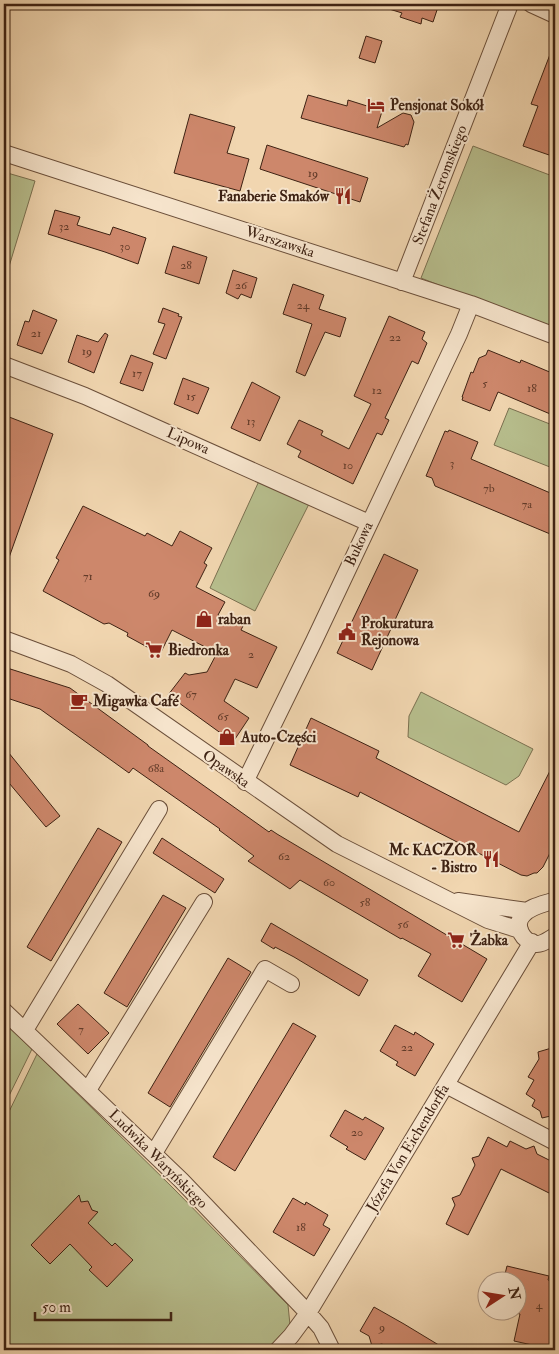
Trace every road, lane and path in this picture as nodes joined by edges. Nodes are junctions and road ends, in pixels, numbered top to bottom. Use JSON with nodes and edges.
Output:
{"nodes":[{"id":1,"x":510,"y":4,"type":"edge"},
{"id":2,"x":530,"y":4,"type":"edge"},
{"id":3,"x":555,"y":15,"type":"edge"},
{"id":4,"x":4,"y":153,"type":"edge"},
{"id":5,"x":402,"y":282,"type":"junction"},
{"id":6,"x":471,"y":304,"type":"junction"},
{"id":7,"x":555,"y":336,"type":"edge"},
{"id":8,"x":4,"y":365,"type":"edge"},
{"id":9,"x":369,"y":523,"type":"junction"},
{"id":10,"x":4,"y":639,"type":"edge"},
{"id":11,"x":245,"y":782,"type":"junction"},
{"id":12,"x":159,"y":808,"type":"dead end"},
{"id":13,"x":449,"y":900,"type":"junction"},
{"id":14,"x":555,"y":900,"type":"edge"},
{"id":15,"x":204,"y":902,"type":"dead end"},
{"id":16,"x":527,"y":911,"type":"junction"},
{"id":17,"x":520,"y":930,"type":"junction"},
{"id":18,"x":555,"y":936,"type":"edge"},
{"id":19,"x":532,"y":942,"type":"junction"},
{"id":20,"x":292,"y":984,"type":"dead end"},
{"id":21,"x":4,"y":1011,"type":"edge"},
{"id":22,"x":25,"y":1030,"type":"junction"},
{"id":23,"x":446,"y":1085,"type":"junction"},
{"id":24,"x":88,"y":1090,"type":"junction"},
{"id":25,"x":555,"y":1142,"type":"edge"},
{"id":26,"x":154,"y":1153,"type":"junction"},
{"id":27,"x":308,"y":1313,"type":"junction"},
{"id":28,"x":278,"y":1350,"type":"edge"},
{"id":29,"x":332,"y":1350,"type":"edge"}],
"edges":[{"from":1,"to":5,"type":"street","name":"Stefana Żeromskiego"},
{"from":2,"to":3,"type":"street"},
{"from":4,"to":5,"type":"street","name":"Warszawska"},
{"from":5,"to":6,"type":"street","name":"Warszawska"},
{"from":6,"to":7,"type":"street","name":"Warszawska"},
{"from":6,"to":9,"type":"street","name":"Bukowa"},
{"from":8,"to":9,"type":"street","name":"Lipowa"},
{"from":9,"to":11,"type":"street","name":"Bukowa"},
{"from":10,"to":11,"type":"street","name":"Opawska"},
{"from":11,"to":13,"type":"street","name":"Opawska"},
{"from":12,"to":22,"type":"street"},
{"from":13,"to":16,"type":"street","name":"Opawska"},
{"from":13,"to":17,"type":"street","name":"Opawska"},
{"from":14,"to":16,"type":"street","name":"Opawska"},
{"from":15,"to":24,"type":"street"},
{"from":16,"to":17,"type":"street"},
{"from":17,"to":19,"type":"street","name":"Opawska"},
{"from":18,"to":19,"type":"street"},
{"from":19,"to":23,"type":"street","name":"Józefa Von Eichendorffa"},
{"from":20,"to":26,"type":"street"},
{"from":21,"to":22,"type":"street","name":"Ludwika Waryńskiego"},
{"from":22,"to":24,"type":"street","name":"Ludwika Waryńskiego"},
{"from":23,"to":25,"type":"street"},
{"from":23,"to":27,"type":"street","name":"Józefa Von Eichendorffa"},
{"from":24,"to":26,"type":"street","name":"Ludwika Waryńskiego"},
{"from":26,"to":27,"type":"street","name":"Ludwika Waryńskiego"},
{"from":27,"to":28,"type":"street","name":"Józefa Von Eichendorffa"},
{"from":27,"to":29,"type":"street","name":"Ludwika Waryńskiego"}]}
